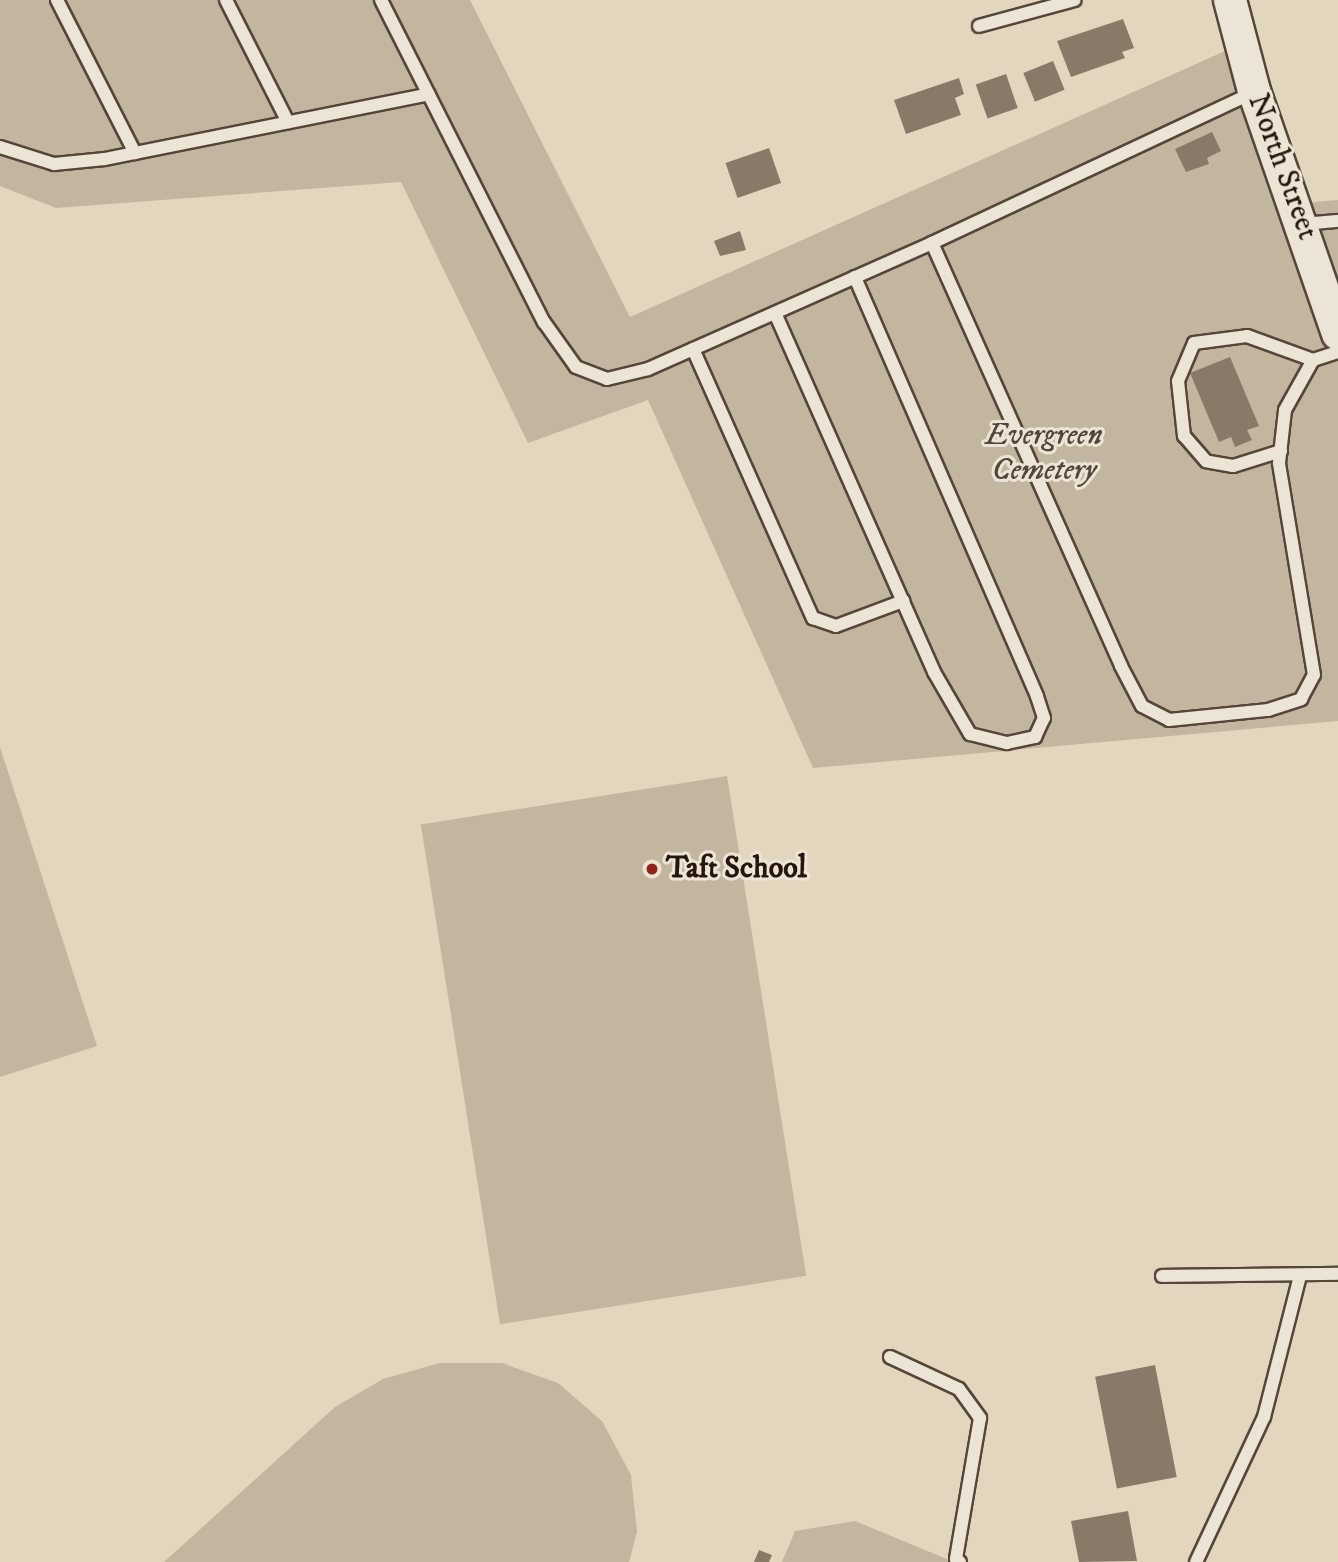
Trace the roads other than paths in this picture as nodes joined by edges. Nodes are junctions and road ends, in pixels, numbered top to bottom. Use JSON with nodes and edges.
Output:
{"nodes":[{"id":1,"x":57,"y":0,"type":"edge"},
{"id":2,"x":226,"y":0,"type":"edge"},
{"id":3,"x":382,"y":0,"type":"edge"},
{"id":4,"x":1075,"y":0,"type":"edge"},
{"id":5,"x":1230,"y":0,"type":"edge"},
{"id":6,"x":979,"y":26,"type":"dead end"},
{"id":7,"x":1254,"y":92,"type":"junction"},
{"id":8,"x":429,"y":94,"type":"junction"},
{"id":9,"x":288,"y":122,"type":"junction"},
{"id":10,"x":0,"y":147,"type":"edge"},
{"id":11,"x":135,"y":153,"type":"junction"},
{"id":12,"x":1338,"y":221,"type":"edge"},
{"id":13,"x":1304,"y":224,"type":"junction"},
{"id":14,"x":932,"y":243,"type":"junction"},
{"id":15,"x":855,"y":277,"type":"junction"},
{"id":16,"x":775,"y":313,"type":"junction"},
{"id":17,"x":1338,"y":334,"type":"edge"},
{"id":18,"x":693,"y":349,"type":"junction"},
{"id":19,"x":1338,"y":352,"type":"edge"},
{"id":20,"x":1313,"y":360,"type":"junction"},
{"id":21,"x":1281,"y":451,"type":"junction"},
{"id":22,"x":903,"y":601,"type":"junction"},
{"id":23,"x":1338,"y":1274,"type":"edge"},
{"id":24,"x":1162,"y":1276,"type":"dead end"},
{"id":25,"x":1300,"y":1276,"type":"junction"},
{"id":26,"x":890,"y":1357,"type":"dead end"},
{"id":27,"x":960,"y":1562,"type":"edge"},
{"id":28,"x":1196,"y":1562,"type":"edge"}],
"edges":[{"from":1,"to":11,"type":"lane"},
{"from":2,"to":9,"type":"lane"},
{"from":3,"to":8,"type":"lane"},
{"from":4,"to":6,"type":"lane"},
{"from":5,"to":7,"type":"street","name":"North Street"},
{"from":7,"to":13,"type":"street","name":"North Street"},
{"from":7,"to":14,"type":"lane"},
{"from":8,"to":9,"type":"lane"},
{"from":8,"to":18,"type":"lane"},
{"from":9,"to":11,"type":"lane"},
{"from":10,"to":11,"type":"lane"},
{"from":12,"to":13,"type":"lane"},
{"from":13,"to":17,"type":"street","name":"North Street"},
{"from":14,"to":15,"type":"lane"},
{"from":14,"to":21,"type":"lane"},
{"from":15,"to":16,"type":"lane"},
{"from":15,"to":22,"type":"lane"},
{"from":16,"to":18,"type":"lane"},
{"from":16,"to":22,"type":"lane"},
{"from":18,"to":22,"type":"lane"},
{"from":19,"to":20,"type":"lane"},
{"from":20,"to":21,"type":"lane"},
{"from":20,"to":21,"type":"lane"},
{"from":23,"to":25,"type":"lane"},
{"from":24,"to":25,"type":"lane"},
{"from":25,"to":28,"type":"lane"},
{"from":26,"to":27,"type":"lane"}]}
